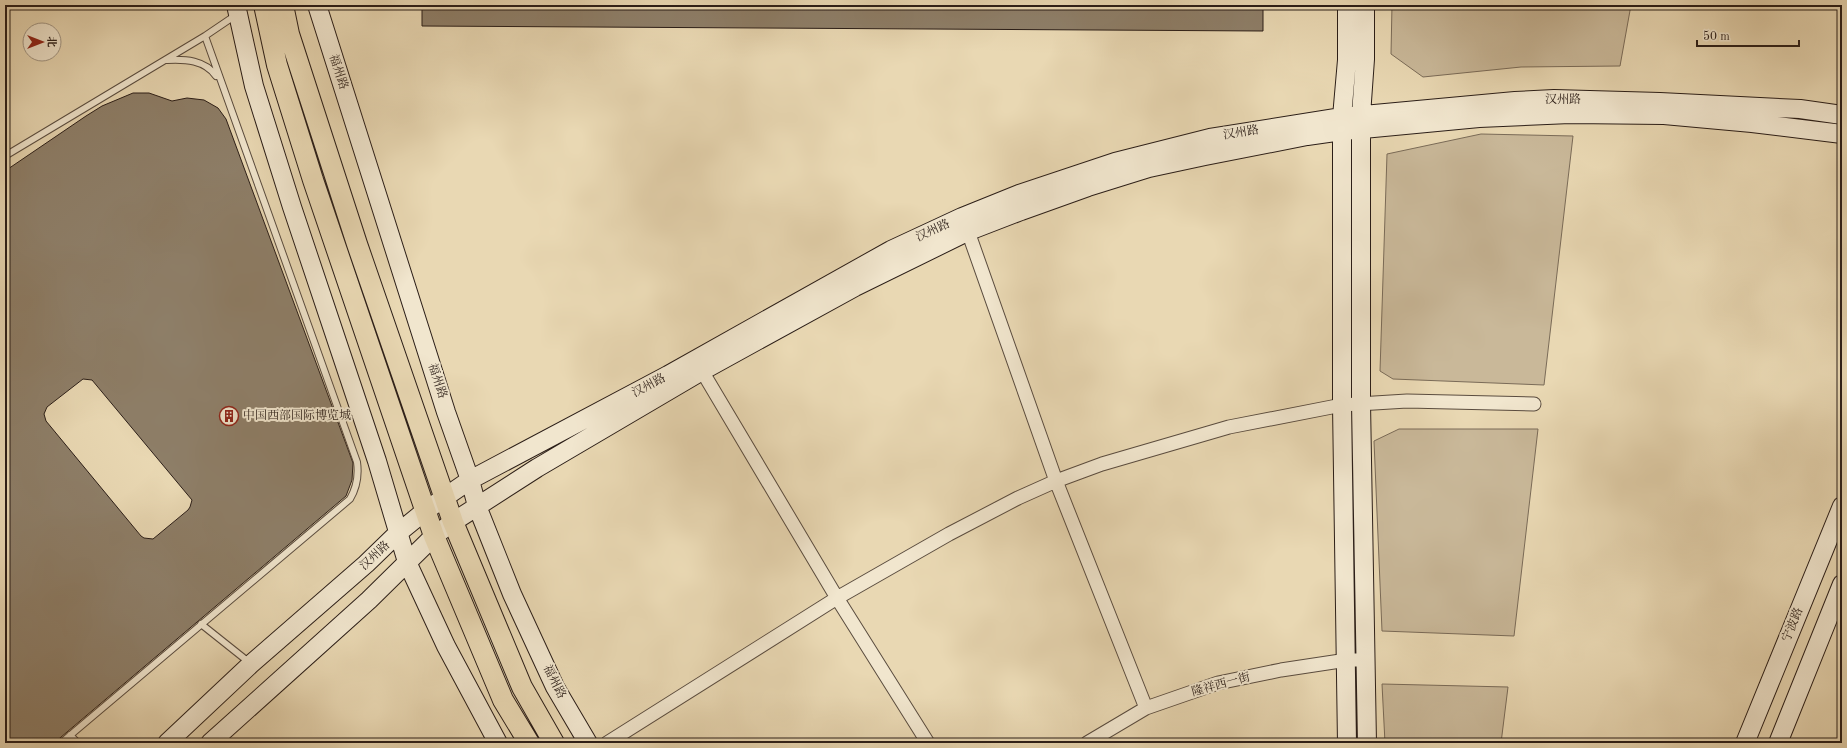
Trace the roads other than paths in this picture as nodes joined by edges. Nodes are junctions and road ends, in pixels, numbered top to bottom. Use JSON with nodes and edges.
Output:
{"nodes":[{"id":1,"x":264,"y":5,"type":"edge"},
{"id":2,"x":283,"y":5,"type":"edge"},
{"id":3,"x":317,"y":5,"type":"edge"},
{"id":4,"x":1347,"y":5,"type":"edge"},
{"id":5,"x":1365,"y":5,"type":"edge"},
{"id":6,"x":236,"y":10,"type":"edge"},
{"id":7,"x":205,"y":36,"type":"junction"},
{"id":8,"x":165,"y":60,"type":"junction"},
{"id":9,"x":221,"y":83,"type":"junction"},
{"id":10,"x":1842,"y":115,"type":"edge"},
{"id":11,"x":1361,"y":122,"type":"junction"},
{"id":12,"x":1342,"y":124,"type":"junction"},
{"id":13,"x":1842,"y":134,"type":"edge"},
{"id":14,"x":5,"y":156,"type":"edge"},
{"id":15,"x":966,"y":224,"type":"junction"},
{"id":16,"x":702,"y":371,"type":"junction"},
{"id":17,"x":1361,"y":404,"type":"junction"},
{"id":18,"x":1534,"y":404,"type":"dead end"},
{"id":19,"x":1342,"y":405,"type":"junction"},
{"id":20,"x":470,"y":480,"type":"junction"},
{"id":21,"x":1056,"y":481,"type":"junction"},
{"id":22,"x":444,"y":497,"type":"junction"},
{"id":23,"x":477,"y":506,"type":"junction"},
{"id":24,"x":1842,"y":506,"type":"edge"},
{"id":25,"x":425,"y":510,"type":"junction"},
{"id":26,"x":453,"y":522,"type":"junction"},
{"id":27,"x":398,"y":533,"type":"junction"},
{"id":28,"x":434,"y":536,"type":"junction"},
{"id":29,"x":407,"y":562,"type":"junction"},
{"id":30,"x":1842,"y":584,"type":"edge"},
{"id":31,"x":837,"y":598,"type":"junction"},
{"id":32,"x":201,"y":624,"type":"junction"},
{"id":33,"x":1347,"y":660,"type":"junction"},
{"id":34,"x":1366,"y":660,"type":"junction"},
{"id":35,"x":251,"y":664,"type":"junction"},
{"id":36,"x":1146,"y":708,"type":"junction"},
{"id":37,"x":70,"y":735,"type":"junction"},
{"id":38,"x":61,"y":743,"type":"edge"},
{"id":39,"x":78,"y":743,"type":"edge"},
{"id":40,"x":167,"y":743,"type":"edge"},
{"id":41,"x":210,"y":743,"type":"edge"},
{"id":42,"x":498,"y":743,"type":"edge"},
{"id":43,"x":529,"y":743,"type":"edge"},
{"id":44,"x":554,"y":743,"type":"edge"},
{"id":45,"x":588,"y":743,"type":"edge"},
{"id":46,"x":608,"y":743,"type":"edge"},
{"id":47,"x":928,"y":743,"type":"edge"},
{"id":48,"x":1087,"y":743,"type":"edge"},
{"id":49,"x":1347,"y":743,"type":"edge"},
{"id":50,"x":1367,"y":743,"type":"edge"},
{"id":51,"x":1745,"y":743,"type":"edge"},
{"id":52,"x":1778,"y":743,"type":"edge"}],
"edges":[{"from":1,"to":25,"type":"main road"},
{"from":2,"to":22,"type":"main road"},
{"from":3,"to":20,"type":"main road","name":"福州路"},
{"from":4,"to":12,"type":"main road"},
{"from":5,"to":11,"type":"main road"},
{"from":6,"to":7,"type":"lane"},
{"from":6,"to":27,"type":"main road"},
{"from":7,"to":8,"type":"lane"},
{"from":7,"to":9,"type":"lane"},
{"from":8,"to":9,"type":"lane"},
{"from":8,"to":14,"type":"lane"},
{"from":9,"to":32,"type":"lane"},
{"from":10,"to":11,"type":"main road","name":"汉州路"},
{"from":11,"to":12,"type":"main road","name":"汉州路"},
{"from":11,"to":13,"type":"main road","name":"汉州路"},
{"from":11,"to":17,"type":"main road"},
{"from":12,"to":15,"type":"main road","name":"汉州路"},
{"from":12,"to":19,"type":"main road"},
{"from":15,"to":16,"type":"main road","name":"汉州路"},
{"from":15,"to":20,"type":"main road","name":"汉州路"},
{"from":15,"to":21,"type":"street"},
{"from":16,"to":23,"type":"main road","name":"汉州路"},
{"from":16,"to":31,"type":"street"},
{"from":17,"to":18,"type":"street"},
{"from":17,"to":19,"type":"street"},
{"from":17,"to":34,"type":"main road"},
{"from":19,"to":21,"type":"street"},
{"from":19,"to":33,"type":"main road"},
{"from":20,"to":22,"type":"main road","name":"汉州路"},
{"from":20,"to":23,"type":"main road","name":"福州路"},
{"from":21,"to":31,"type":"street"},
{"from":21,"to":36,"type":"street"},
{"from":22,"to":25,"type":"main road","name":"汉州路"},
{"from":22,"to":26,"type":"main road"},
{"from":23,"to":26,"type":"main road","name":"汉州路"},
{"from":23,"to":45,"type":"main road","name":"福州路"},
{"from":24,"to":51,"type":"main road","name":"宁波路"},
{"from":25,"to":27,"type":"main road","name":"汉州路"},
{"from":25,"to":28,"type":"main road"},
{"from":26,"to":28,"type":"main road","name":"汉州路"},
{"from":26,"to":44,"type":"main road"},
{"from":27,"to":29,"type":"main road"},
{"from":27,"to":35,"type":"main road","name":"汉州路"},
{"from":28,"to":29,"type":"main road","name":"汉州路"},
{"from":28,"to":43,"type":"main road"},
{"from":29,"to":41,"type":"main road","name":"汉州路"},
{"from":29,"to":42,"type":"main road"},
{"from":30,"to":52,"type":"main road"},
{"from":31,"to":46,"type":"street"},
{"from":31,"to":47,"type":"street"},
{"from":32,"to":35,"type":"lane"},
{"from":32,"to":37,"type":"lane"},
{"from":33,"to":34,"type":"street","name":"隆祥西一街"},
{"from":33,"to":36,"type":"street","name":"隆祥西一街"},
{"from":33,"to":49,"type":"main road"},
{"from":34,"to":50,"type":"main road"},
{"from":35,"to":40,"type":"main road","name":"汉州路"},
{"from":36,"to":48,"type":"street","name":"隆祥西一街"},
{"from":37,"to":38,"type":"lane"},
{"from":37,"to":39,"type":"lane"}]}
